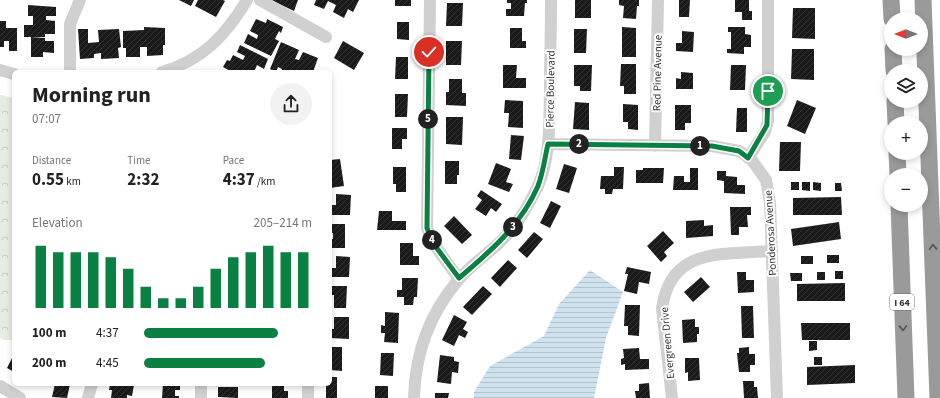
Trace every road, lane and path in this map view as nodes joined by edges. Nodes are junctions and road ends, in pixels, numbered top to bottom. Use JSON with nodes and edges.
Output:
{"nodes":[{"id":1,"x":80,"y":0,"type":"edge"},
{"id":2,"x":247,"y":0,"type":"edge"},
{"id":3,"x":260,"y":0,"type":"edge"},
{"id":4,"x":430,"y":0,"type":"edge"},
{"id":5,"x":552,"y":0,"type":"edge"},
{"id":6,"x":658,"y":0,"type":"edge"},
{"id":7,"x":768,"y":0,"type":"edge"},
{"id":8,"x":891,"y":0,"type":"edge"},
{"id":9,"x":924,"y":0,"type":"edge"},
{"id":10,"x":892,"y":12,"type":"edge"},
{"id":11,"x":326,"y":37,"type":"dead end"},
{"id":12,"x":0,"y":70,"type":"edge"},
{"id":13,"x":70,"y":70,"type":"edge"},
{"id":14,"x":170,"y":70,"type":"edge"},
{"id":15,"x":12,"y":73,"type":"edge"},
{"id":16,"x":548,"y":144,"type":"junction"},
{"id":17,"x":655,"y":146,"type":"junction"},
{"id":18,"x":748,"y":158,"type":"junction"},
{"id":19,"x":899,"y":212,"type":"edge"},
{"id":20,"x":772,"y":251,"type":"junction"},
{"id":21,"x":459,"y":278,"type":"junction"},
{"id":22,"x":0,"y":386,"type":"edge"},
{"id":23,"x":91,"y":386,"type":"edge"},
{"id":24,"x":201,"y":386,"type":"edge"},
{"id":25,"x":308,"y":386,"type":"edge"},
{"id":26,"x":20,"y":398,"type":"edge"},
{"id":27,"x":88,"y":398,"type":"edge"},
{"id":28,"x":200,"y":398,"type":"edge"},
{"id":29,"x":308,"y":398,"type":"edge"},
{"id":30,"x":414,"y":398,"type":"edge"},
{"id":31,"x":672,"y":398,"type":"edge"},
{"id":32,"x":777,"y":398,"type":"edge"},
{"id":33,"x":906,"y":398,"type":"edge"},
{"id":34,"x":938,"y":398,"type":"edge"}],
"edges":[{"from":1,"to":13,"type":"street"},
{"from":2,"to":14,"type":"street"},
{"from":3,"to":11,"type":"street"},
{"from":4,"to":21,"type":"street"},
{"from":5,"to":16,"type":"street","name":"Pierce Boulevard"},
{"from":6,"to":17,"type":"street","name":"Red Pine Avenue"},
{"from":7,"to":18,"type":"street"},
{"from":8,"to":10,"type":"highway"},
{"from":34,"to":9,"type":"highway","one_way":true},
{"from":12,"to":15,"type":"street"},
{"from":16,"to":17,"type":"street","name":"Ponderosa Avenue"},
{"from":16,"to":21,"type":"street","name":"Pierce Boulevard"},
{"from":17,"to":18,"type":"street","name":"Ponderosa Avenue"},
{"from":18,"to":20,"type":"street","name":"Ponderosa Avenue"},
{"from":19,"to":33,"type":"highway","number":"I 64","one_way":true},
{"from":20,"to":31,"type":"street","name":"Evergreen Drive"},
{"from":20,"to":32,"type":"street","name":"Ponderosa Avenue"},
{"from":21,"to":30,"type":"street","name":"Pierce Boulevard"},
{"from":22,"to":26,"type":"street"},
{"from":23,"to":27,"type":"street"},
{"from":24,"to":28,"type":"street"},
{"from":25,"to":29,"type":"street"}]}
